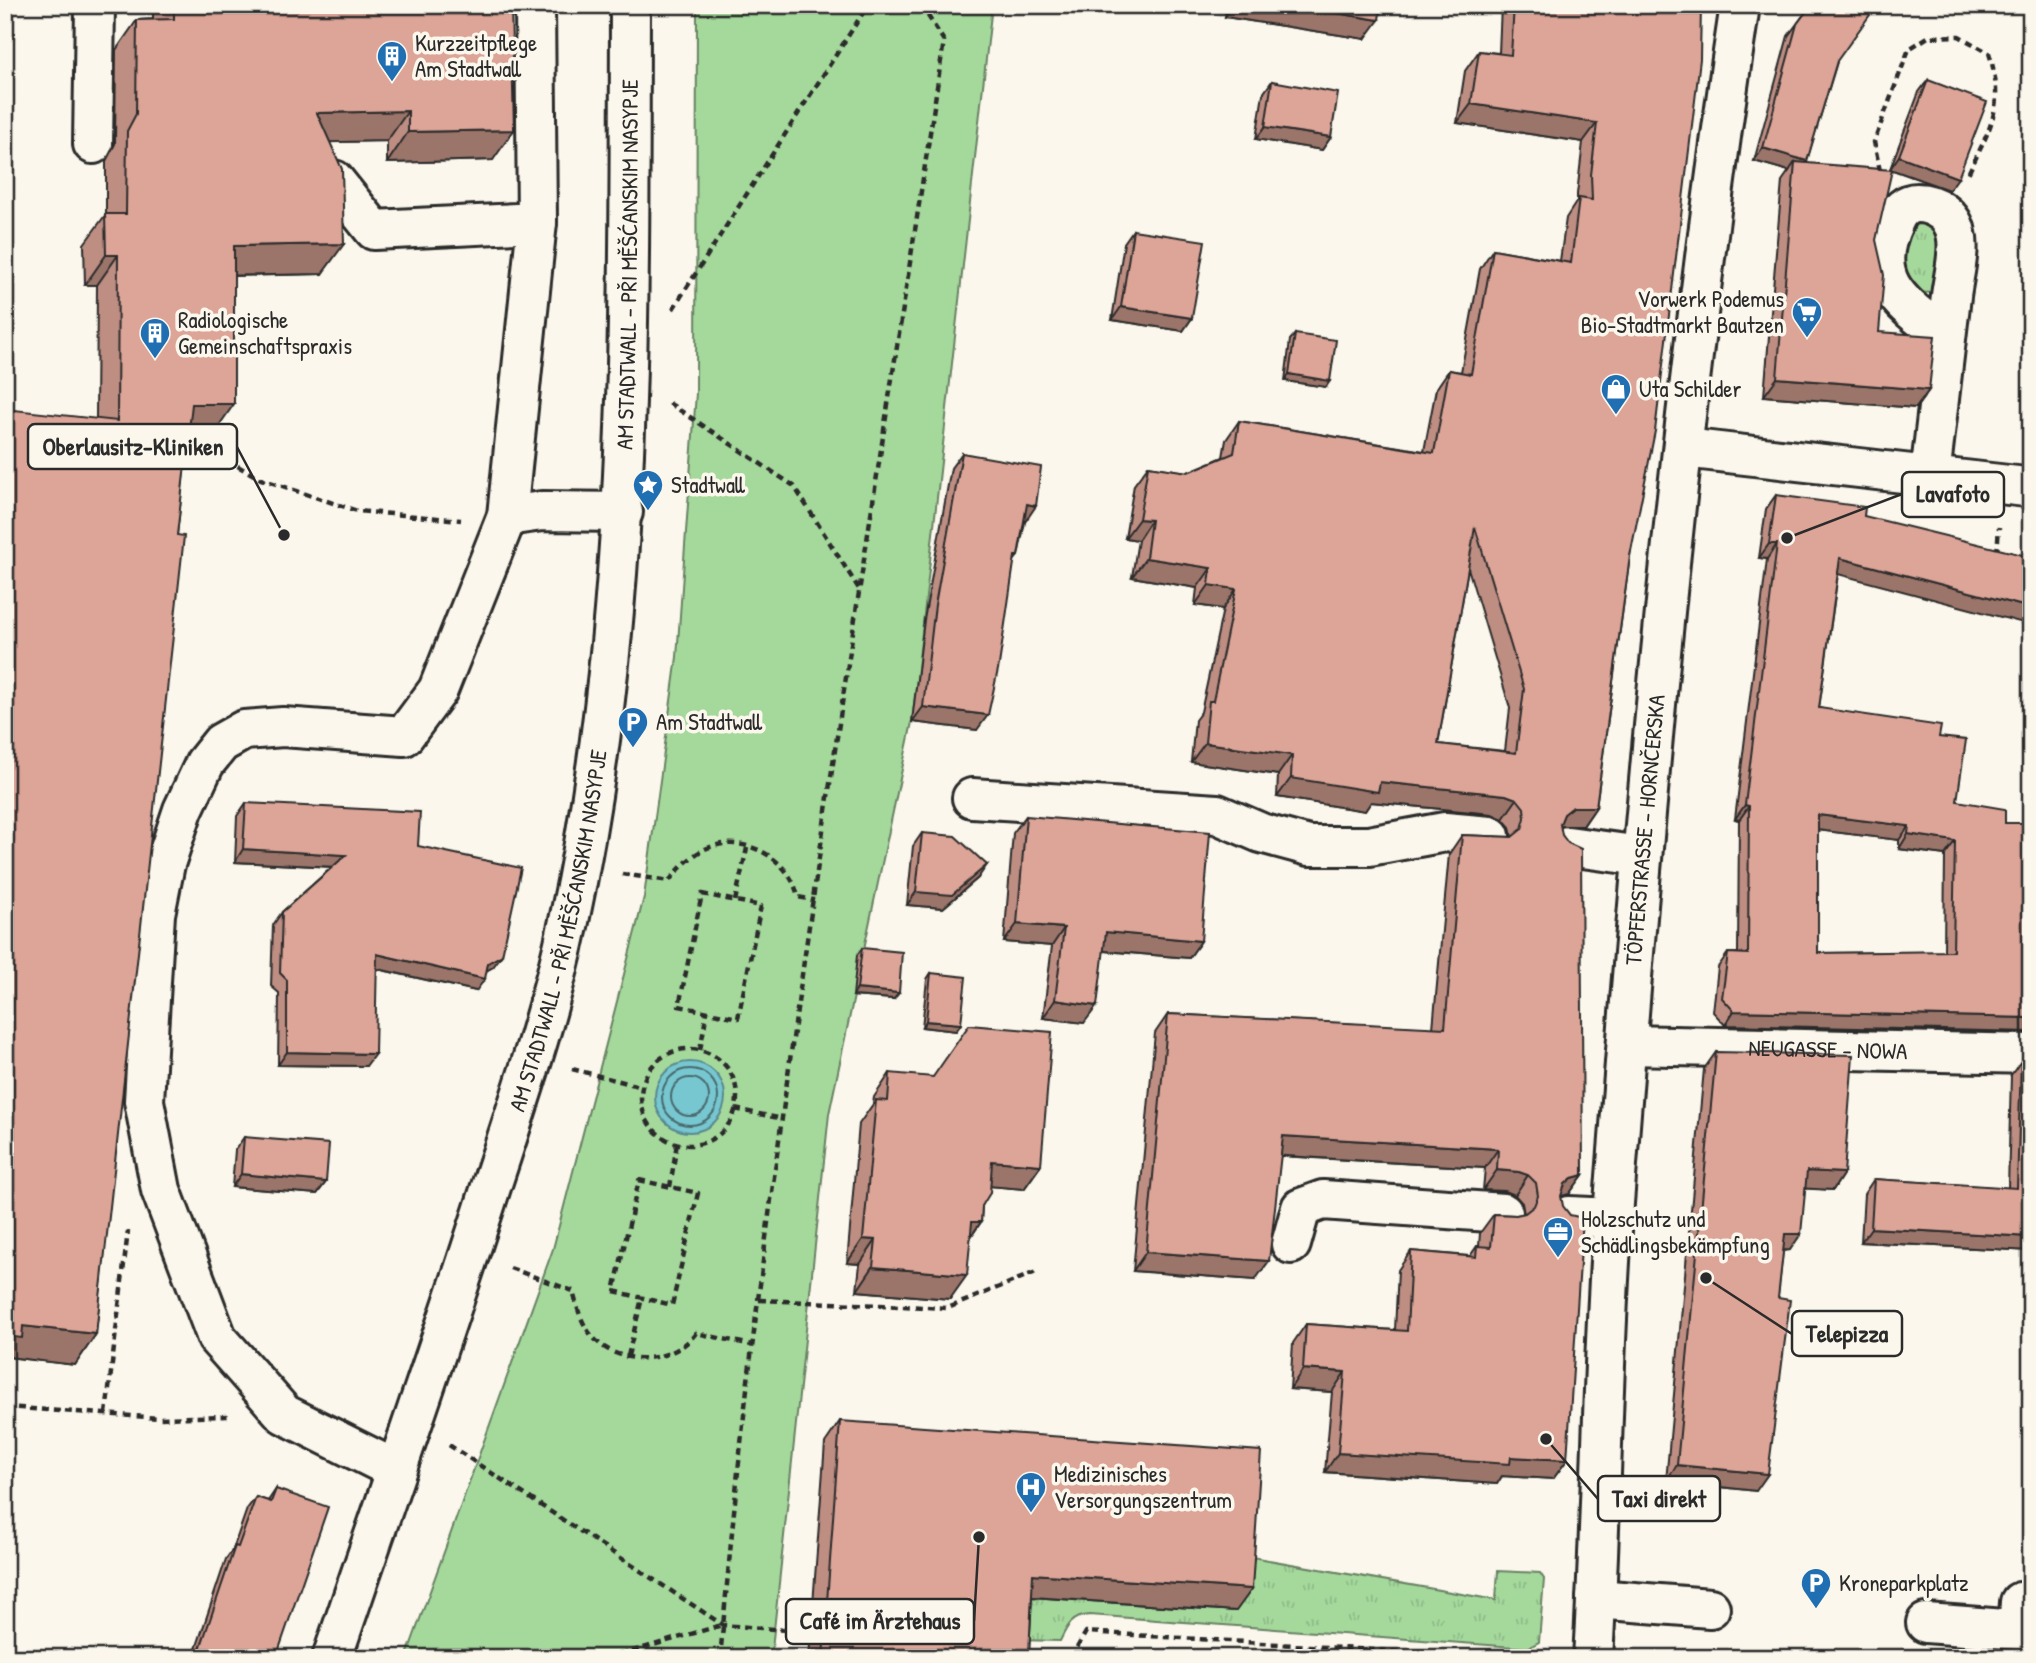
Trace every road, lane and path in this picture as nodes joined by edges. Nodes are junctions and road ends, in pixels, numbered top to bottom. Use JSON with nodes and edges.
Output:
{"nodes":[{"id":1,"x":95,"y":5,"type":"edge"},
{"id":2,"x":535,"y":5,"type":"edge"},
{"id":3,"x":630,"y":5,"type":"edge"},
{"id":4,"x":869,"y":5,"type":"edge"},
{"id":5,"x":921,"y":5,"type":"edge"},
{"id":6,"x":1740,"y":5,"type":"edge"},
{"id":7,"x":93,"y":145,"type":"dead end"},
{"id":8,"x":334,"y":180,"type":"edge"},
{"id":9,"x":1905,"y":206,"type":"junction"},
{"id":10,"x":1948,"y":216,"type":"junction"},
{"id":11,"x":537,"y":222,"type":"junction"},
{"id":12,"x":667,"y":318,"type":"dead end"},
{"id":13,"x":1946,"y":337,"type":"junction"},
{"id":14,"x":629,"y":376,"type":"junction"},
{"id":15,"x":1684,"y":448,"type":"junction"},
{"id":16,"x":168,"y":451,"type":"edge"},
{"id":17,"x":1930,"y":476,"type":"junction"},
{"id":18,"x":2026,"y":487,"type":"dead end"},
{"id":19,"x":623,"y":512,"type":"junction"},
{"id":20,"x":507,"y":516,"type":"junction"},
{"id":21,"x":1998,"y":534,"type":"dead end"},
{"id":22,"x":2002,"y":559,"type":"edge"},
{"id":23,"x":859,"y":590,"type":"junction"},
{"id":24,"x":972,"y":798,"type":"dead end"},
{"id":25,"x":1490,"y":836,"type":"edge"},
{"id":26,"x":1569,"y":846,"type":"edge"},
{"id":27,"x":747,"y":848,"type":"junction"},
{"id":28,"x":1641,"y":856,"type":"junction"},
{"id":29,"x":669,"y":881,"type":"dead end"},
{"id":30,"x":814,"y":900,"type":"junction"},
{"id":31,"x":736,"y":901,"type":"junction"},
{"id":32,"x":707,"y":1012,"type":"junction"},
{"id":33,"x":1627,"y":1045,"type":"junction"},
{"id":34,"x":700,"y":1050,"type":"junction"},
{"id":35,"x":2031,"y":1054,"type":"edge"},
{"id":36,"x":532,"y":1058,"type":"junction"},
{"id":37,"x":643,"y":1087,"type":"junction"},
{"id":38,"x":735,"y":1109,"type":"junction"},
{"id":39,"x":783,"y":1118,"type":"junction"},
{"id":40,"x":677,"y":1143,"type":"junction"},
{"id":41,"x":670,"y":1187,"type":"junction"},
{"id":42,"x":1503,"y":1213,"type":"edge"},
{"id":43,"x":1569,"y":1216,"type":"edge"},
{"id":44,"x":1613,"y":1218,"type":"junction"},
{"id":45,"x":129,"y":1224,"type":"dead end"},
{"id":46,"x":1291,"y":1244,"type":"dead end"},
{"id":47,"x":470,"y":1253,"type":"junction"},
{"id":48,"x":1036,"y":1272,"type":"dead end"},
{"id":49,"x":642,"y":1298,"type":"junction"},
{"id":50,"x":759,"y":1300,"type":"junction"},
{"id":51,"x":752,"y":1345,"type":"junction"},
{"id":52,"x":628,"y":1356,"type":"junction"},
{"id":53,"x":5,"y":1407,"type":"edge"},
{"id":54,"x":106,"y":1414,"type":"junction"},
{"id":55,"x":284,"y":1414,"type":"junction"},
{"id":56,"x":412,"y":1421,"type":"junction"},
{"id":57,"x":396,"y":1471,"type":"junction"},
{"id":58,"x":1596,"y":1600,"type":"junction"},
{"id":59,"x":2031,"y":1603,"type":"edge"},
{"id":60,"x":1710,"y":1608,"type":"dead end"},
{"id":61,"x":1926,"y":1623,"type":"dead end"},
{"id":62,"x":723,"y":1625,"type":"junction"},
{"id":63,"x":811,"y":1632,"type":"dead end"},
{"id":64,"x":332,"y":1658,"type":"edge"},
{"id":65,"x":609,"y":1658,"type":"edge"},
{"id":66,"x":720,"y":1658,"type":"edge"},
{"id":67,"x":1070,"y":1658,"type":"edge"},
{"id":68,"x":1500,"y":1658,"type":"edge"},
{"id":69,"x":1593,"y":1658,"type":"edge"}],
"edges":[{"from":1,"to":7,"type":"street"},
{"from":2,"to":11,"type":"street"},
{"from":3,"to":14,"type":"street","name":"AM STADTWALL - PŘI MĚŠĆANSKIM NASYPJE"},
{"from":4,"to":12,"type":"path"},
{"from":5,"to":23,"type":"path"},
{"from":6,"to":15,"type":"street","name":"TÖPFERSTRASSE - HORNČERSKA"},
{"from":8,"to":11,"type":"street"},
{"from":9,"to":10,"type":"street"},
{"from":9,"to":10,"type":"path"},
{"from":9,"to":13,"type":"street"},
{"from":10,"to":13,"type":"street"},
{"from":11,"to":20,"type":"street"},
{"from":13,"to":17,"type":"street"},
{"from":14,"to":19,"type":"street","name":"AM STADTWALL - PŘI MĚŠĆANSKIM NASYPJE"},
{"from":14,"to":23,"type":"path"},
{"from":15,"to":17,"type":"street"},
{"from":15,"to":28,"type":"street","name":"TÖPFERSTRASSE - HORNČERSKA"},
{"from":16,"to":20,"type":"path"},
{"from":17,"to":18,"type":"street"},
{"from":19,"to":20,"type":"street"},
{"from":19,"to":36,"type":"street","name":"AM STADTWALL - PŘI MĚŠĆANSKIM NASYPJE"},
{"from":20,"to":55,"type":"street"},
{"from":21,"to":22,"type":"path"},
{"from":23,"to":30,"type":"path"},
{"from":24,"to":25,"type":"street"},
{"from":26,"to":28,"type":"street"},
{"from":27,"to":29,"type":"path"},
{"from":27,"to":30,"type":"path"},
{"from":27,"to":31,"type":"path"},
{"from":28,"to":33,"type":"street","name":"TÖPFERSTRASSE - HORNČERSKA"},
{"from":30,"to":39,"type":"path"},
{"from":31,"to":32,"type":"path"},
{"from":31,"to":32,"type":"path"},
{"from":32,"to":34,"type":"path"},
{"from":33,"to":35,"type":"street","name":"NEUGASSE - NOWA"},
{"from":33,"to":44,"type":"street","name":"TÖPFERSTRASSE - HORNČERSKA"},
{"from":34,"to":37,"type":"path"},
{"from":34,"to":38,"type":"path"},
{"from":36,"to":37,"type":"path"},
{"from":36,"to":47,"type":"street","name":"AM STADTWALL - PŘI MĚŠĆANSKIM NASYPJE"},
{"from":37,"to":40,"type":"path"},
{"from":38,"to":39,"type":"path"},
{"from":38,"to":40,"type":"path"},
{"from":39,"to":50,"type":"path"},
{"from":40,"to":41,"type":"path"},
{"from":41,"to":49,"type":"path"},
{"from":41,"to":49,"type":"path"},
{"from":42,"to":46,"type":"street"},
{"from":43,"to":44,"type":"street"},
{"from":44,"to":58,"type":"street","name":"TÖPFERSTRASSE - HORNČERSKA"},
{"from":45,"to":54,"type":"path"},
{"from":47,"to":52,"type":"path"},
{"from":47,"to":56,"type":"street","name":"AM STADTWALL - PŘI MĚŠĆANSKIM NASYPJE"},
{"from":48,"to":50,"type":"path"},
{"from":49,"to":52,"type":"path"},
{"from":50,"to":51,"type":"path"},
{"from":51,"to":52,"type":"path"},
{"from":51,"to":62,"type":"path"},
{"from":53,"to":54,"type":"path"},
{"from":54,"to":55,"type":"path"},
{"from":55,"to":57,"type":"street"},
{"from":56,"to":57,"type":"street","name":"AM STADTWALL - PŘI MĚŠĆANSKIM NASYPJE"},
{"from":56,"to":62,"type":"path"},
{"from":57,"to":64,"type":"street","name":"AM STADTWALL - PŘI MĚŠĆANSKIM NASYPJE"},
{"from":58,"to":60,"type":"street"},
{"from":58,"to":69,"type":"street","name":"TÖPFERSTRASSE - HORNČERSKA"},
{"from":59,"to":61,"type":"street"},
{"from":62,"to":63,"type":"path"},
{"from":62,"to":65,"type":"path"},
{"from":62,"to":66,"type":"path"},
{"from":67,"to":68,"type":"path"}]}
